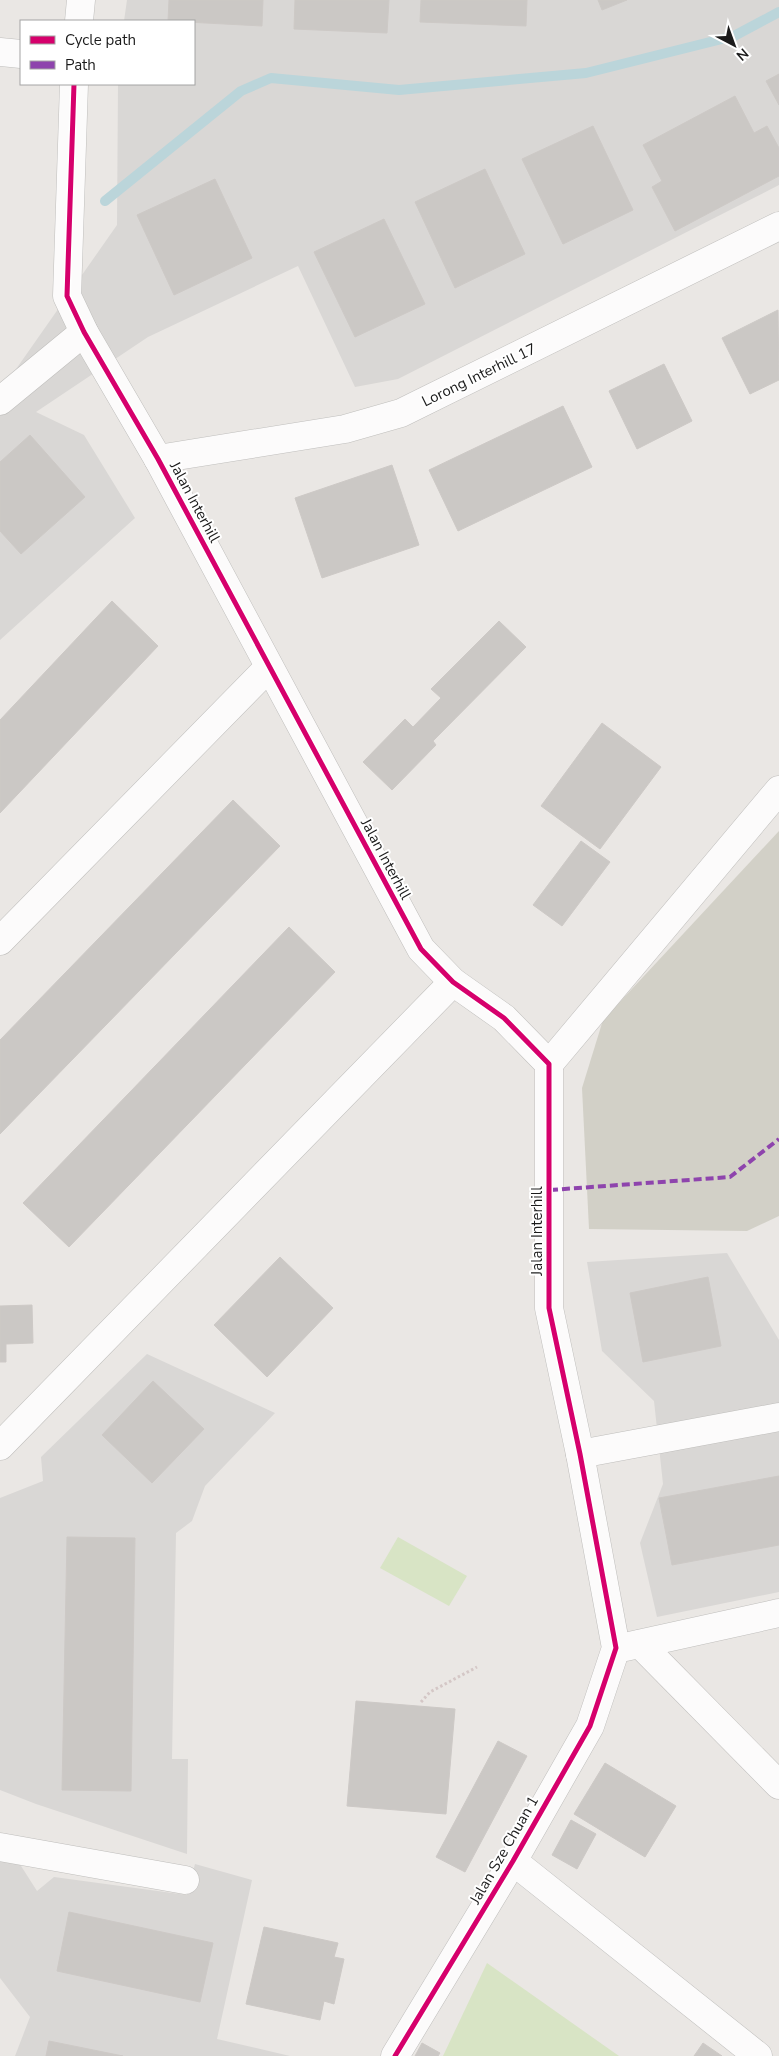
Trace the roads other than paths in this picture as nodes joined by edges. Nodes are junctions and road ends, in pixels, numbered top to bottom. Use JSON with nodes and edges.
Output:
{"nodes":[{"id":1,"x":81,"y":0,"type":"edge"},
{"id":2,"x":79,"y":20,"type":"edge"},
{"id":3,"x":0,"y":52,"type":"edge"},
{"id":4,"x":20,"y":54,"type":"edge"},
{"id":5,"x":74,"y":85,"type":"edge"},
{"id":6,"x":779,"y":226,"type":"edge"},
{"id":7,"x":84,"y":332,"type":"junction"},
{"id":8,"x":0,"y":401,"type":"edge"},
{"id":9,"x":158,"y":459,"type":"junction"},
{"id":10,"x":269,"y":667,"type":"junction"},
{"id":11,"x":779,"y":790,"type":"edge"},
{"id":12,"x":0,"y":941,"type":"edge"},
{"id":13,"x":453,"y":982,"type":"junction"},
{"id":14,"x":548,"y":1064,"type":"junction"},
{"id":15,"x":779,"y":1417,"type":"edge"},
{"id":16,"x":0,"y":1446,"type":"edge"},
{"id":17,"x":580,"y":1454,"type":"junction"},
{"id":18,"x":779,"y":1613,"type":"edge"},
{"id":19,"x":628,"y":1646,"type":"junction"},
{"id":20,"x":779,"y":1785,"type":"edge"},
{"id":21,"x":0,"y":1847,"type":"edge"},
{"id":22,"x":513,"y":1861,"type":"junction"},
{"id":23,"x":186,"y":1880,"type":"dead end"},
{"id":24,"x":395,"y":2056,"type":"edge"},
{"id":25,"x":758,"y":2056,"type":"edge"}],
"edges":[{"from":1,"to":2,"type":"street"},
{"from":3,"to":4,"type":"street"},
{"from":5,"to":7,"type":"street","name":"Jalan Interhill"},
{"from":6,"to":9,"type":"street","name":"Lorong Interhill 17"},
{"from":7,"to":8,"type":"street"},
{"from":7,"to":9,"type":"street","name":"Jalan Interhill"},
{"from":9,"to":10,"type":"street","name":"Jalan Interhill"},
{"from":10,"to":12,"type":"street"},
{"from":10,"to":13,"type":"street","name":"Jalan Interhill"},
{"from":11,"to":14,"type":"street"},
{"from":13,"to":14,"type":"street","name":"Jalan Interhill"},
{"from":13,"to":16,"type":"street"},
{"from":14,"to":17,"type":"street","name":"Jalan Interhill"},
{"from":15,"to":17,"type":"street"},
{"from":17,"to":19,"type":"street","name":"Jalan Interhill"},
{"from":18,"to":19,"type":"street"},
{"from":19,"to":20,"type":"street"},
{"from":19,"to":22,"type":"street","name":"Jalan Sze Chuan 1"},
{"from":21,"to":23,"type":"street"},
{"from":22,"to":24,"type":"street","name":"Jalan Sze Chuan 1"},
{"from":22,"to":25,"type":"street"}]}
